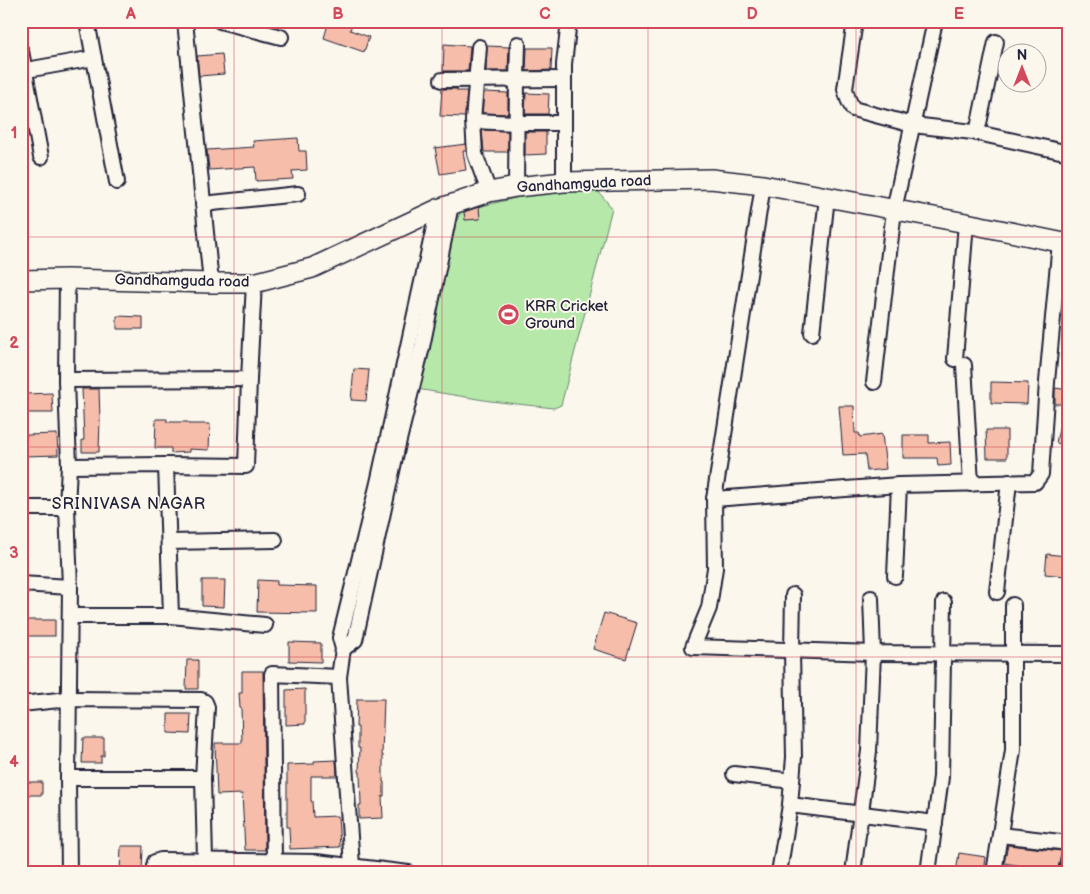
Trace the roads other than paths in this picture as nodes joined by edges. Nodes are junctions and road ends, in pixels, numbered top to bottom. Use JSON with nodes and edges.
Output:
{"nodes":[{"id":1,"x":87,"y":21,"type":"edge"},
{"id":2,"x":185,"y":21,"type":"edge"},
{"id":3,"x":220,"y":21,"type":"edge"},
{"id":4,"x":569,"y":21,"type":"edge"},
{"id":5,"x":855,"y":21,"type":"edge"},
{"id":6,"x":934,"y":21,"type":"edge"},
{"id":7,"x":281,"y":36,"type":"dead end"},
{"id":8,"x":996,"y":42,"type":"dead end"},
{"id":9,"x":518,"y":44,"type":"dead end"},
{"id":10,"x":478,"y":47,"type":"dead end"},
{"id":11,"x":21,"y":51,"type":"edge"},
{"id":12,"x":94,"y":58,"type":"junction"},
{"id":13,"x":23,"y":71,"type":"edge"},
{"id":14,"x":564,"y":79,"type":"junction"},
{"id":15,"x":442,"y":80,"type":"dead end"},
{"id":16,"x":476,"y":80,"type":"junction"},
{"id":17,"x":517,"y":80,"type":"junction"},
{"id":18,"x":473,"y":121,"type":"junction"},
{"id":19,"x":516,"y":123,"type":"junction"},
{"id":20,"x":564,"y":123,"type":"junction"},
{"id":21,"x":913,"y":125,"type":"junction"},
{"id":22,"x":977,"y":133,"type":"junction"},
{"id":23,"x":1069,"y":153,"type":"edge"},
{"id":24,"x":41,"y":157,"type":"dead end"},
{"id":25,"x":117,"y":182,"type":"dead end"},
{"id":26,"x":564,"y":182,"type":"junction"},
{"id":27,"x":763,"y":185,"type":"junction"},
{"id":28,"x":516,"y":187,"type":"junction"},
{"id":29,"x":490,"y":192,"type":"junction"},
{"id":30,"x":298,"y":194,"type":"dead end"},
{"id":31,"x":827,"y":197,"type":"junction"},
{"id":32,"x":203,"y":204,"type":"junction"},
{"id":33,"x":444,"y":207,"type":"junction"},
{"id":34,"x":894,"y":210,"type":"junction"},
{"id":35,"x":966,"y":223,"type":"junction"},
{"id":36,"x":1064,"y":243,"type":"edge"},
{"id":37,"x":67,"y":279,"type":"junction"},
{"id":38,"x":21,"y":280,"type":"edge"},
{"id":39,"x":211,"y":283,"type":"junction"},
{"id":40,"x":254,"y":283,"type":"junction"},
{"id":41,"x":812,"y":333,"type":"dead end"},
{"id":42,"x":249,"y":379,"type":"junction"},
{"id":43,"x":66,"y":380,"type":"junction"},
{"id":44,"x":874,"y":382,"type":"dead end"},
{"id":45,"x":166,"y":465,"type":"junction"},
{"id":46,"x":69,"y":466,"type":"junction"},
{"id":47,"x":1009,"y":482,"type":"junction"},
{"id":48,"x":971,"y":484,"type":"junction"},
{"id":49,"x":899,"y":486,"type":"junction"},
{"id":50,"x":714,"y":499,"type":"junction"},
{"id":51,"x":21,"y":508,"type":"edge"},
{"id":52,"x":67,"y":508,"type":"junction"},
{"id":53,"x":275,"y":540,"type":"dead end"},
{"id":54,"x":168,"y":542,"type":"junction"},
{"id":55,"x":895,"y":576,"type":"dead end"},
{"id":56,"x":21,"y":584,"type":"edge"},
{"id":57,"x":70,"y":587,"type":"junction"},
{"id":58,"x":997,"y":592,"type":"dead end"},
{"id":59,"x":793,"y":595,"type":"dead end"},
{"id":60,"x":871,"y":598,"type":"dead end"},
{"id":61,"x":944,"y":602,"type":"dead end"},
{"id":62,"x":1013,"y":605,"type":"dead end"},
{"id":63,"x":70,"y":616,"type":"junction"},
{"id":64,"x":171,"y":616,"type":"junction"},
{"id":65,"x":264,"y":625,"type":"dead end"},
{"id":66,"x":792,"y":651,"type":"junction"},
{"id":67,"x":873,"y":653,"type":"junction"},
{"id":68,"x":944,"y":654,"type":"junction"},
{"id":69,"x":1013,"y":654,"type":"junction"},
{"id":70,"x":1069,"y":654,"type":"edge"},
{"id":71,"x":339,"y":677,"type":"junction"},
{"id":72,"x":69,"y":699,"type":"junction"},
{"id":73,"x":21,"y":704,"type":"edge"},
{"id":74,"x":734,"y":774,"type":"dead end"},
{"id":75,"x":68,"y":778,"type":"junction"},
{"id":76,"x":203,"y":778,"type":"junction"},
{"id":77,"x":792,"y":781,"type":"junction"},
{"id":78,"x":790,"y":805,"type":"junction"},
{"id":79,"x":861,"y":813,"type":"junction"},
{"id":80,"x":935,"y":823,"type":"junction"},
{"id":81,"x":1000,"y":835,"type":"junction"},
{"id":82,"x":1069,"y":843,"type":"edge"},
{"id":83,"x":1069,"y":858,"type":"edge"},
{"id":84,"x":205,"y":860,"type":"junction"},
{"id":85,"x":274,"y":862,"type":"junction"},
{"id":86,"x":352,"y":866,"type":"junction"},
{"id":87,"x":233,"y":867,"type":"edge"},
{"id":88,"x":316,"y":868,"type":"edge"},
{"id":89,"x":69,"y":873,"type":"edge"},
{"id":90,"x":154,"y":873,"type":"edge"},
{"id":91,"x":408,"y":873,"type":"edge"},
{"id":92,"x":779,"y":873,"type":"edge"},
{"id":93,"x":853,"y":873,"type":"edge"},
{"id":94,"x":928,"y":873,"type":"edge"},
{"id":95,"x":994,"y":873,"type":"edge"},
{"id":96,"x":1066,"y":873,"type":"edge"}],
"edges":[{"from":1,"to":12,"type":"street"},
{"from":2,"to":32,"type":"street"},
{"from":3,"to":7,"type":"street"},
{"from":4,"to":14,"type":"street"},
{"from":5,"to":21,"type":"street"},
{"from":6,"to":21,"type":"street"},
{"from":8,"to":22,"type":"street"},
{"from":9,"to":17,"type":"street"},
{"from":10,"to":16,"type":"street"},
{"from":11,"to":13,"type":"street"},
{"from":12,"to":13,"type":"street"},
{"from":12,"to":25,"type":"street"},
{"from":13,"to":24,"type":"street"},
{"from":14,"to":17,"type":"street"},
{"from":14,"to":20,"type":"street"},
{"from":15,"to":16,"type":"street"},
{"from":16,"to":17,"type":"street"},
{"from":16,"to":18,"type":"street"},
{"from":17,"to":19,"type":"street"},
{"from":18,"to":19,"type":"street"},
{"from":18,"to":29,"type":"street"},
{"from":19,"to":20,"type":"street"},
{"from":19,"to":28,"type":"street"},
{"from":20,"to":26,"type":"street"},
{"from":21,"to":22,"type":"street"},
{"from":21,"to":34,"type":"street"},
{"from":22,"to":23,"type":"street"},
{"from":26,"to":27,"type":"street","name":"Gandhamguda road"},
{"from":26,"to":28,"type":"street","name":"Gandhamguda road"},
{"from":27,"to":31,"type":"street","name":"Gandhamguda road"},
{"from":27,"to":50,"type":"street"},
{"from":28,"to":29,"type":"street","name":"Gandhamguda road"},
{"from":29,"to":33,"type":"street","name":"Gandhamguda road"},
{"from":30,"to":32,"type":"street"},
{"from":31,"to":34,"type":"street","name":"Gandhamguda road"},
{"from":31,"to":41,"type":"street"},
{"from":32,"to":39,"type":"street"},
{"from":33,"to":40,"type":"street","name":"Gandhamguda road"},
{"from":33,"to":71,"type":"street"},
{"from":34,"to":35,"type":"street","name":"Gandhamguda road"},
{"from":34,"to":44,"type":"street"},
{"from":35,"to":36,"type":"street","name":"Gandhamguda road"},
{"from":35,"to":48,"type":"street"},
{"from":36,"to":47,"type":"street"},
{"from":37,"to":38,"type":"street","name":"Gandhamguda road"},
{"from":37,"to":39,"type":"street","name":"Gandhamguda road"},
{"from":37,"to":43,"type":"street"},
{"from":39,"to":40,"type":"street","name":"Gandhamguda road"},
{"from":40,"to":42,"type":"street"},
{"from":42,"to":43,"type":"street"},
{"from":42,"to":45,"type":"street"},
{"from":43,"to":46,"type":"street"},
{"from":45,"to":46,"type":"street"},
{"from":45,"to":54,"type":"street"},
{"from":46,"to":52,"type":"street"},
{"from":47,"to":48,"type":"street"},
{"from":47,"to":58,"type":"street"},
{"from":48,"to":49,"type":"street"},
{"from":49,"to":50,"type":"street"},
{"from":49,"to":55,"type":"street"},
{"from":50,"to":66,"type":"street"},
{"from":51,"to":52,"type":"street"},
{"from":52,"to":57,"type":"street"},
{"from":53,"to":54,"type":"street"},
{"from":54,"to":64,"type":"street"},
{"from":56,"to":57,"type":"street"},
{"from":57,"to":63,"type":"street"},
{"from":59,"to":66,"type":"street"},
{"from":60,"to":67,"type":"street"},
{"from":61,"to":68,"type":"street"},
{"from":62,"to":69,"type":"street"},
{"from":63,"to":64,"type":"street"},
{"from":63,"to":72,"type":"street"},
{"from":64,"to":65,"type":"street"},
{"from":66,"to":67,"type":"street"},
{"from":66,"to":77,"type":"street"},
{"from":67,"to":68,"type":"street"},
{"from":67,"to":79,"type":"street"},
{"from":68,"to":69,"type":"street"},
{"from":68,"to":80,"type":"street"},
{"from":69,"to":70,"type":"street"},
{"from":69,"to":81,"type":"street"},
{"from":71,"to":85,"type":"street"},
{"from":71,"to":86,"type":"street"},
{"from":72,"to":73,"type":"street"},
{"from":72,"to":75,"type":"street"},
{"from":72,"to":76,"type":"street"},
{"from":74,"to":77,"type":"street"},
{"from":75,"to":76,"type":"street"},
{"from":75,"to":89,"type":"street"},
{"from":76,"to":84,"type":"street"},
{"from":77,"to":78,"type":"street"},
{"from":78,"to":79,"type":"street"},
{"from":78,"to":92,"type":"street"},
{"from":79,"to":80,"type":"street"},
{"from":79,"to":93,"type":"street"},
{"from":80,"to":94,"type":"street"},
{"from":81,"to":82,"type":"street"},
{"from":81,"to":95,"type":"street"},
{"from":83,"to":96,"type":"street"},
{"from":84,"to":87,"type":"street"},
{"from":84,"to":90,"type":"street"},
{"from":85,"to":87,"type":"street"},
{"from":85,"to":88,"type":"street"},
{"from":86,"to":88,"type":"street"},
{"from":86,"to":91,"type":"street"}]}
